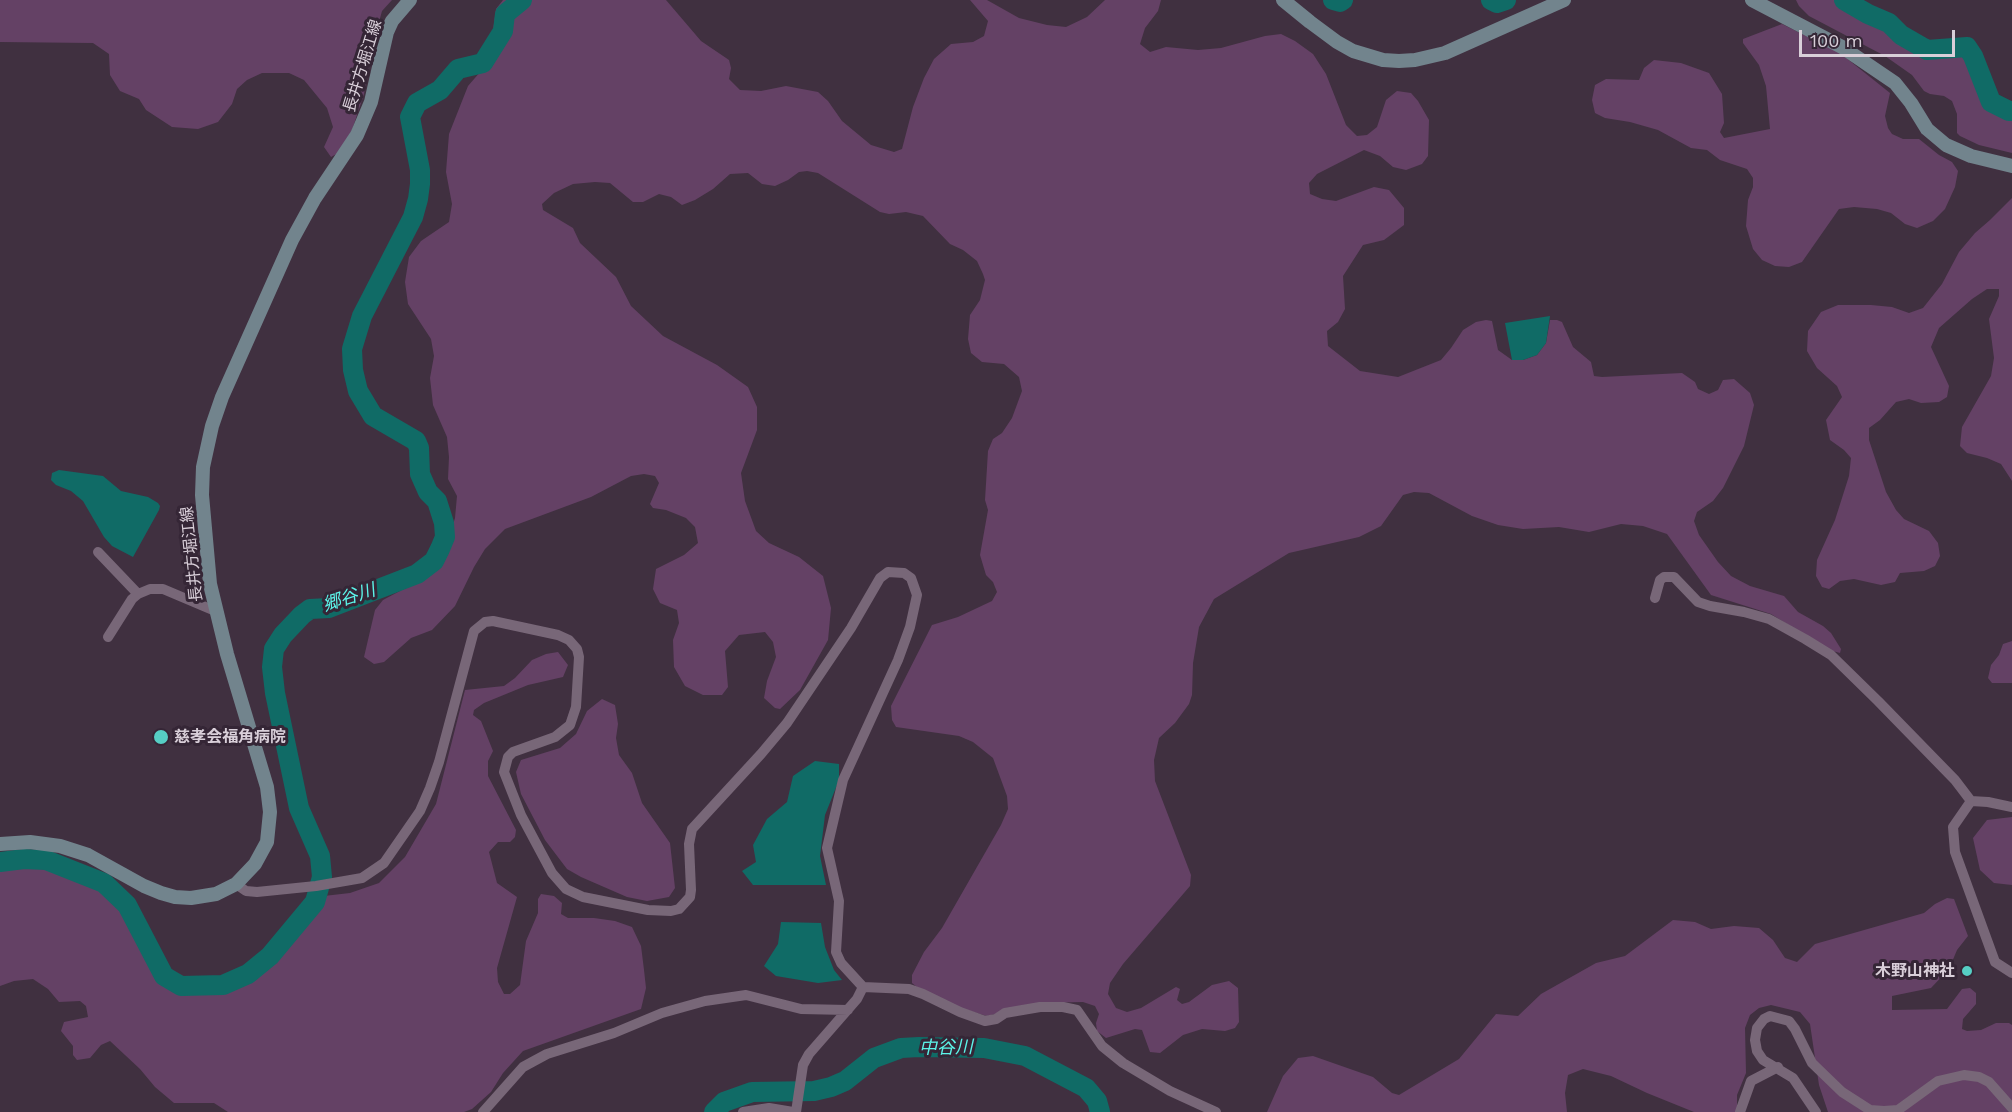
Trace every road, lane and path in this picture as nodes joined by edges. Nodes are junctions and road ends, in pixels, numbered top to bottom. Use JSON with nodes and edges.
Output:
{"nodes":[{"id":1,"x":410,"y":0,"type":"edge"},
{"id":2,"x":1283,"y":0,"type":"edge"},
{"id":3,"x":1564,"y":0,"type":"edge"},
{"id":4,"x":1752,"y":0,"type":"edge"},
{"id":5,"x":2012,"y":166,"type":"edge"},
{"id":6,"x":98,"y":552,"type":"dead end"},
{"id":7,"x":138,"y":594,"type":"junction"},
{"id":8,"x":1655,"y":598,"type":"dead end"},
{"id":9,"x":215,"y":611,"type":"junction"},
{"id":10,"x":108,"y":637,"type":"dead end"},
{"id":11,"x":1971,"y":801,"type":"junction"},
{"id":12,"x":2012,"y":807,"type":"edge"},
{"id":13,"x":0,"y":844,"type":"edge"},
{"id":14,"x":236,"y":884,"type":"junction"},
{"id":15,"x":2012,"y":973,"type":"edge"},
{"id":16,"x":863,"y":987,"type":"junction"},
{"id":17,"x":848,"y":1010,"type":"junction"},
{"id":18,"x":1778,"y":1067,"type":"junction"},
{"id":19,"x":796,"y":1108,"type":"edge"},
{"id":20,"x":2012,"y":1108,"type":"edge"},
{"id":21,"x":483,"y":1112,"type":"edge"},
{"id":22,"x":743,"y":1112,"type":"edge"},
{"id":23,"x":1216,"y":1112,"type":"edge"},
{"id":24,"x":1740,"y":1112,"type":"edge"},
{"id":25,"x":1816,"y":1112,"type":"edge"}],
"edges":[{"from":1,"to":9,"type":"main road","name":"長井方堀江線"},
{"from":2,"to":3,"type":"main road"},
{"from":4,"to":5,"type":"main road"},
{"from":6,"to":7,"type":"street"},
{"from":7,"to":9,"type":"street"},
{"from":7,"to":10,"type":"street"},
{"from":8,"to":11,"type":"street"},
{"from":9,"to":14,"type":"main road","name":"長井方堀江線"},
{"from":11,"to":12,"type":"street"},
{"from":11,"to":15,"type":"street"},
{"from":13,"to":14,"type":"main road","name":"長井方堀江線"},
{"from":14,"to":16,"type":"street"},
{"from":16,"to":17,"type":"street"},
{"from":16,"to":23,"type":"street"},
{"from":17,"to":19,"type":"street"},
{"from":17,"to":21,"type":"street"},
{"from":18,"to":20,"type":"street"},
{"from":18,"to":24,"type":"street"},
{"from":18,"to":25,"type":"street"},
{"from":19,"to":22,"type":"street"}]}
